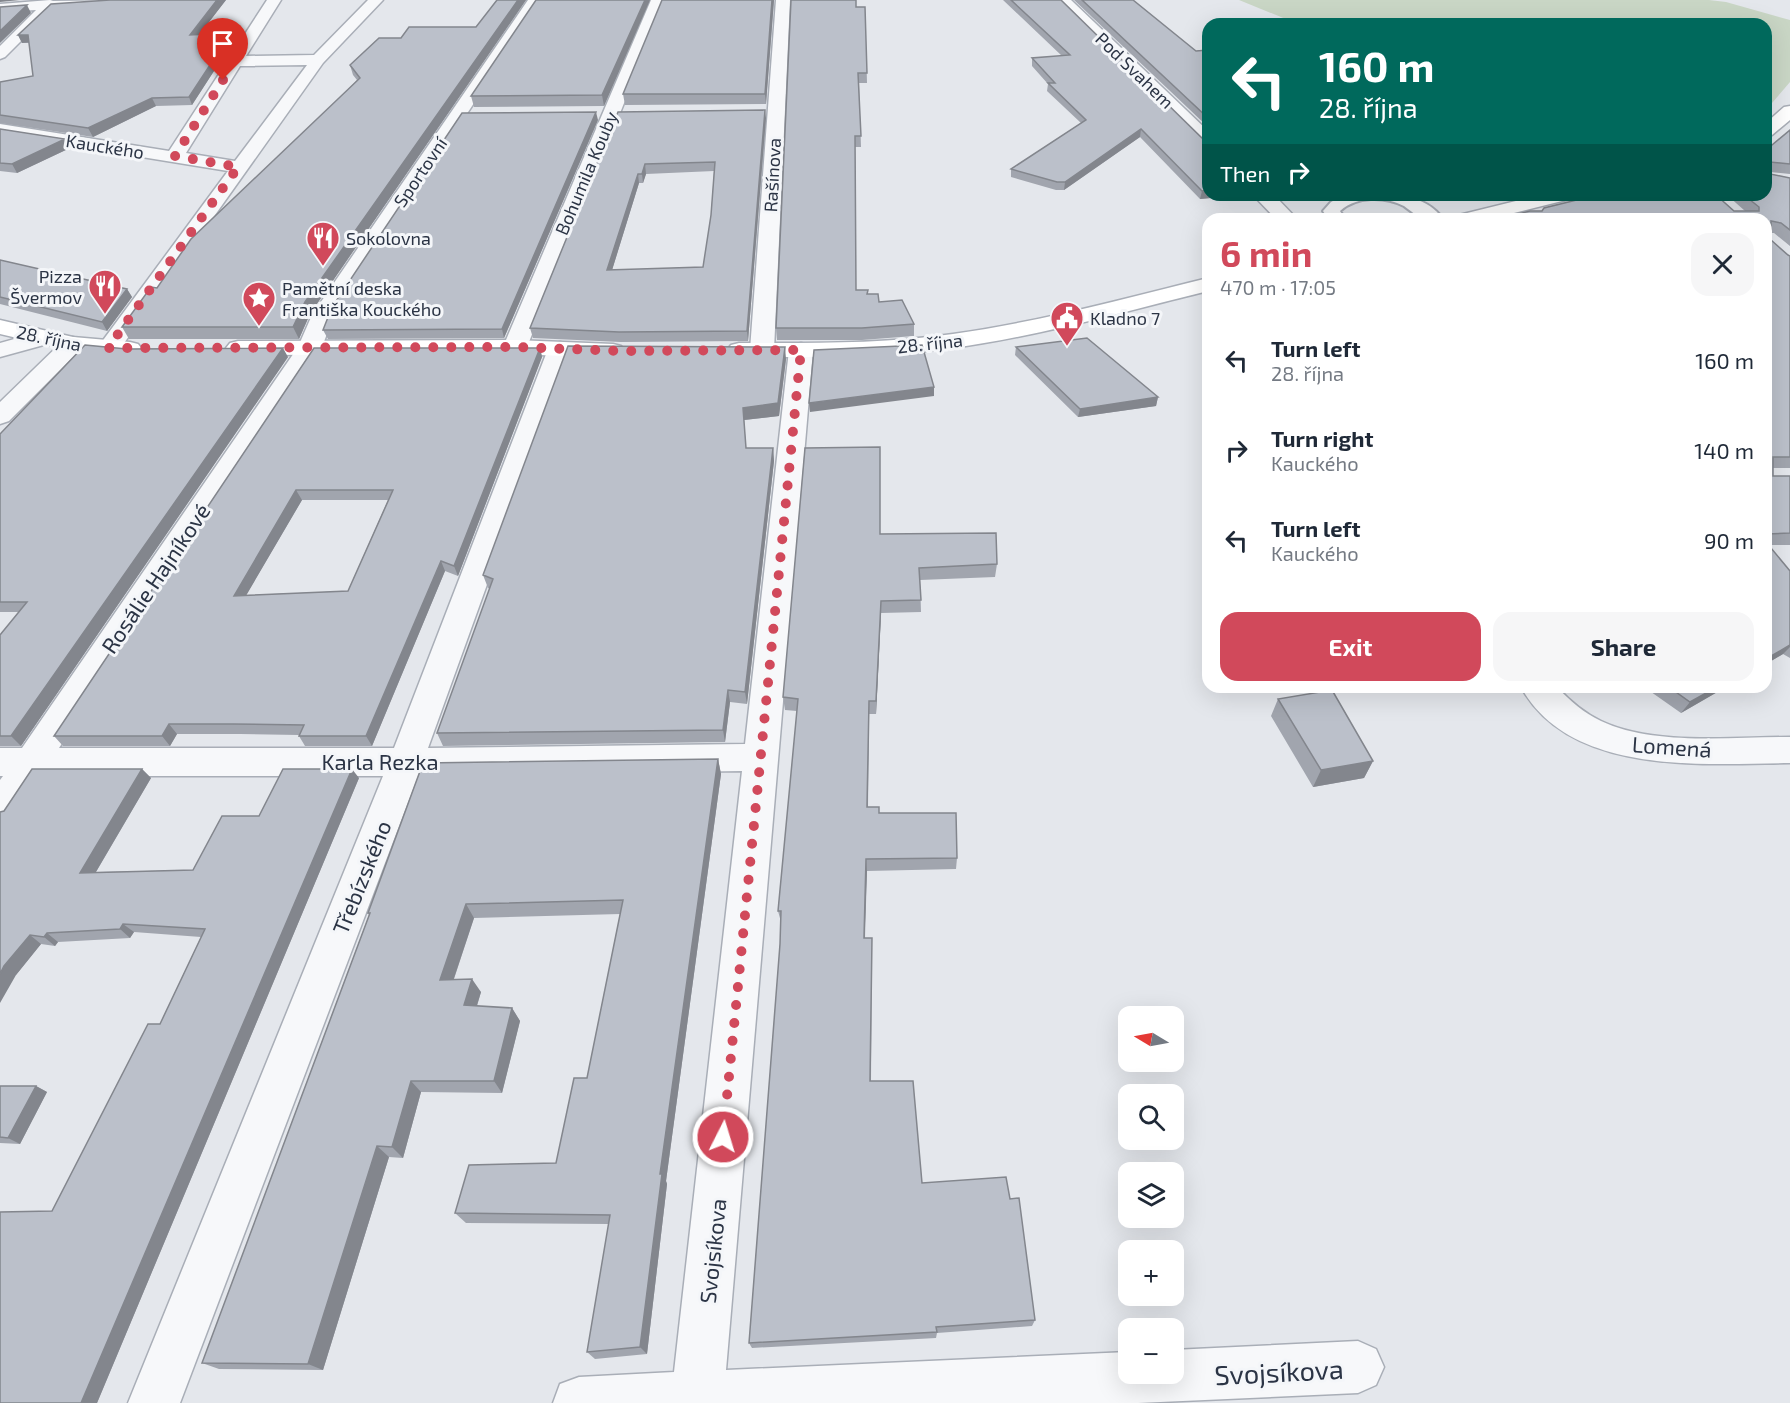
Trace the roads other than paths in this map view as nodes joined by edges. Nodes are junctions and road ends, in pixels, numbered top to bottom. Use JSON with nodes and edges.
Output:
{"nodes":[{"id":1,"x":131,"y":0,"type":"edge"},
{"id":2,"x":274,"y":0,"type":"edge"},
{"id":3,"x":376,"y":0,"type":"edge"},
{"id":4,"x":535,"y":0,"type":"edge"},
{"id":5,"x":658,"y":0,"type":"edge"},
{"id":6,"x":783,"y":0,"type":"edge"},
{"id":7,"x":1063,"y":0,"type":"edge"},
{"id":8,"x":52,"y":2,"type":"edge"},
{"id":9,"x":0,"y":8,"type":"edge"},
{"id":10,"x":0,"y":54,"type":"edge"},
{"id":11,"x":318,"y":60,"type":"junction"},
{"id":12,"x":235,"y":61,"type":"junction"},
{"id":13,"x":1790,"y":111,"type":"edge"},
{"id":14,"x":588,"y":113,"type":"edge"},
{"id":15,"x":611,"y":113,"type":"junction"},
{"id":16,"x":635,"y":113,"type":"edge"},
{"id":17,"x":459,"y":114,"type":"junction"},
{"id":18,"x":483,"y":114,"type":"edge"},
{"id":19,"x":1772,"y":125,"type":"edge"},
{"id":20,"x":0,"y":129,"type":"edge"},
{"id":21,"x":1202,"y":136,"type":"edge"},
{"id":22,"x":175,"y":156,"type":"junction"},
{"id":23,"x":238,"y":167,"type":"junction"},
{"id":24,"x":1269,"y":201,"type":"edge"},
{"id":25,"x":1341,"y":201,"type":"edge"},
{"id":26,"x":1404,"y":201,"type":"edge"},
{"id":27,"x":1549,"y":201,"type":"edge"},
{"id":28,"x":1281,"y":213,"type":"edge"},
{"id":29,"x":1332,"y":213,"type":"edge"},
{"id":30,"x":1425,"y":213,"type":"edge"},
{"id":31,"x":1522,"y":213,"type":"edge"},
{"id":32,"x":1202,"y":285,"type":"edge"},
{"id":33,"x":0,"y":327,"type":"edge"},
{"id":34,"x":43,"y":338,"type":"junction"},
{"id":35,"x":73,"y":344,"type":"junction"},
{"id":36,"x":310,"y":347,"type":"junction"},
{"id":37,"x":514,"y":347,"type":"junction"},
{"id":38,"x":108,"y":348,"type":"junction"},
{"id":39,"x":219,"y":348,"type":"edge"},
{"id":40,"x":151,"y":349,"type":"edge"},
{"id":41,"x":560,"y":349,"type":"junction"},
{"id":42,"x":0,"y":350,"type":"edge"},
{"id":43,"x":762,"y":350,"type":"junction"},
{"id":44,"x":801,"y":350,"type":"junction"},
{"id":45,"x":633,"y":351,"type":"edge"},
{"id":46,"x":715,"y":351,"type":"edge"},
{"id":47,"x":0,"y":416,"type":"edge"},
{"id":48,"x":1543,"y":693,"type":"edge"},
{"id":49,"x":1790,"y":750,"type":"edge"},
{"id":50,"x":760,"y":757,"type":"junction"},
{"id":51,"x":16,"y":762,"type":"edge"},
{"id":52,"x":406,"y":762,"type":"junction"},
{"id":53,"x":0,"y":809,"type":"edge"},
{"id":54,"x":1358,"y":1367,"type":"dead end"},
{"id":55,"x":697,"y":1401,"type":"edge"},
{"id":56,"x":154,"y":1403,"type":"edge"},
{"id":57,"x":579,"y":1403,"type":"edge"}],
"edges":[{"from":1,"to":8,"type":"street"},
{"from":2,"to":12,"type":"street"},
{"from":3,"to":11,"type":"street"},
{"from":4,"to":17,"type":"street","name":"Sportovní"},
{"from":5,"to":15,"type":"street","name":"Bohumila Kouby"},
{"from":6,"to":43,"type":"street","name":"Rašínova"},
{"from":7,"to":21,"type":"street","name":"Pod Svahem"},
{"from":8,"to":9,"type":"street"},
{"from":8,"to":10,"type":"street"},
{"from":11,"to":12,"type":"street"},
{"from":11,"to":23,"type":"street"},
{"from":12,"to":22,"type":"street"},
{"from":13,"to":19,"type":"main road"},
{"from":14,"to":15,"type":"street"},
{"from":15,"to":16,"type":"street"},
{"from":15,"to":37,"type":"street","name":"Bohumila Kouby"},
{"from":17,"to":18,"type":"street"},
{"from":17,"to":36,"type":"street","name":"Sportovní"},
{"from":20,"to":22,"type":"street","name":"Kauckého"},
{"from":22,"to":23,"type":"street","name":"Kauckého"},
{"from":23,"to":38,"type":"street"},
{"from":24,"to":28,"type":"street"},
{"from":25,"to":29,"type":"lane"},
{"from":26,"to":30,"type":"lane"},
{"from":27,"to":31,"type":"main road"},
{"from":32,"to":44,"type":"main road","name":"28. října"},
{"from":33,"to":34,"type":"main road","name":"28. října"},
{"from":34,"to":35,"type":"main road","name":"28. října"},
{"from":34,"to":42,"type":"street"},
{"from":35,"to":38,"type":"main road","name":"28. října"},
{"from":35,"to":47,"type":"street"},
{"from":36,"to":37,"type":"main road"},
{"from":36,"to":39,"type":"main road"},
{"from":36,"to":51,"type":"street","name":"Rosálie Hajníkové"},
{"from":37,"to":41,"type":"main road"},
{"from":38,"to":40,"type":"main road","name":"28. října"},
{"from":41,"to":45,"type":"main road"},
{"from":41,"to":52,"type":"street","name":"Třebízského"},
{"from":43,"to":44,"type":"main road","name":"28. října"},
{"from":43,"to":46,"type":"main road","name":"28. října"},
{"from":44,"to":50,"type":"street","name":"Svojsíkova"},
{"from":48,"to":49,"type":"street","name":"Lomená"},
{"from":50,"to":52,"type":"street","name":"Karla Rezka"},
{"from":50,"to":55,"type":"street","name":"Svojsíkova"},
{"from":51,"to":52,"type":"street","name":"Karla Rezka"},
{"from":51,"to":53,"type":"street","name":"Rosálie Hajníkové"},
{"from":52,"to":56,"type":"street","name":"Třebízského"},
{"from":54,"to":55,"type":"street","name":"Svojsíkova"},
{"from":55,"to":57,"type":"street","name":"Svojsíkova"}]}
